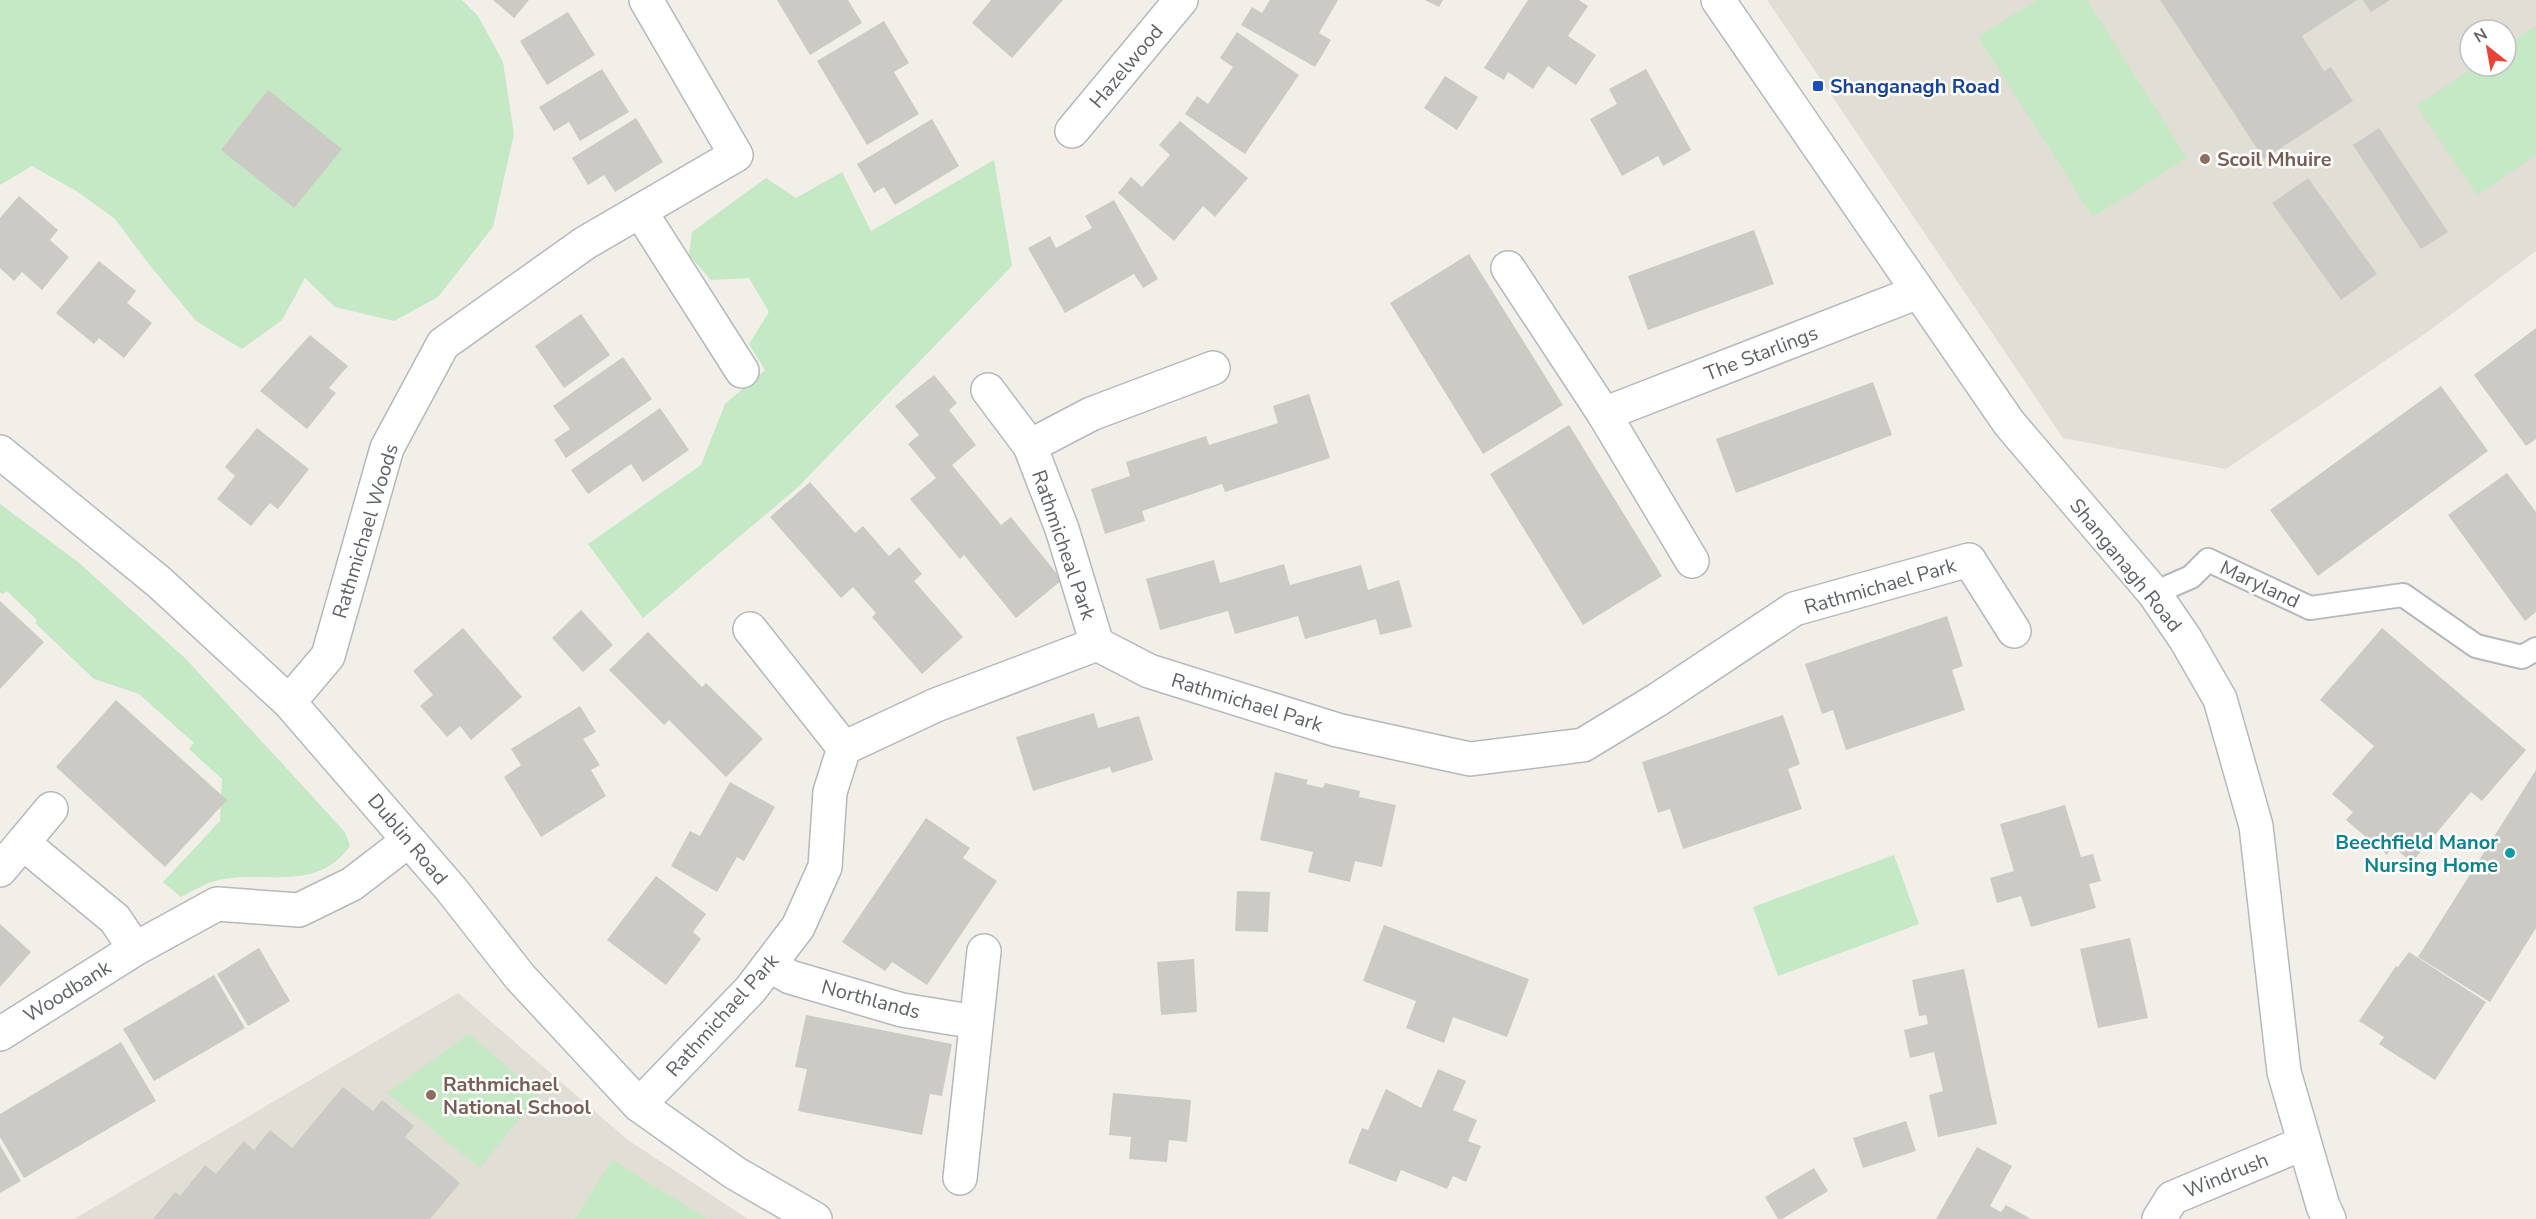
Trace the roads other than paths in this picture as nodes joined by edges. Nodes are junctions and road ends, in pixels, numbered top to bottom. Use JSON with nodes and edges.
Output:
{"nodes":[{"id":1,"x":646,"y":0,"type":"edge"},
{"id":2,"x":1181,"y":0,"type":"edge"},
{"id":3,"x":1718,"y":0,"type":"edge"},
{"id":4,"x":1072,"y":131,"type":"dead end"},
{"id":5,"x":640,"y":212,"type":"junction"},
{"id":6,"x":1508,"y":268,"type":"dead end"},
{"id":7,"x":1918,"y":292,"type":"junction"},
{"id":8,"x":1213,"y":368,"type":"dead end"},
{"id":9,"x":742,"y":370,"type":"dead end"},
{"id":10,"x":988,"y":390,"type":"dead end"},
{"id":11,"x":1604,"y":414,"type":"junction"},
{"id":12,"x":1030,"y":446,"type":"junction"},
{"id":13,"x":0,"y":452,"type":"edge"},
{"id":14,"x":1692,"y":561,"type":"dead end"},
{"id":15,"x":2154,"y":593,"type":"junction"},
{"id":16,"x":750,"y":629,"type":"dead end"},
{"id":17,"x":2014,"y":631,"type":"dead end"},
{"id":18,"x":1097,"y":644,"type":"junction"},
{"id":19,"x":2536,"y":649,"type":"edge"},
{"id":20,"x":289,"y":702,"type":"junction"},
{"id":21,"x":844,"y":748,"type":"junction"},
{"id":22,"x":51,"y":809,"type":"dead end"},
{"id":23,"x":408,"y":841,"type":"junction"},
{"id":24,"x":23,"y":843,"type":"junction"},
{"id":25,"x":0,"y":870,"type":"edge"},
{"id":26,"x":135,"y":949,"type":"junction"},
{"id":27,"x":984,"y":951,"type":"dead end"},
{"id":28,"x":769,"y":965,"type":"junction"},
{"id":29,"x":976,"y":1022,"type":"junction"},
{"id":30,"x":0,"y":1034,"type":"edge"},
{"id":31,"x":639,"y":1105,"type":"junction"},
{"id":32,"x":2304,"y":1143,"type":"junction"},
{"id":33,"x":960,"y":1178,"type":"dead end"},
{"id":34,"x":815,"y":1219,"type":"edge"},
{"id":35,"x":2159,"y":1219,"type":"edge"},
{"id":36,"x":2329,"y":1219,"type":"edge"}],
"edges":[{"from":1,"to":5,"type":"street","name":"Rathmichael Woods"},
{"from":2,"to":4,"type":"street","name":"Hazelwood"},
{"from":3,"to":7,"type":"street","name":"Shanganagh Road"},
{"from":5,"to":9,"type":"street"},
{"from":5,"to":20,"type":"street","name":"Rathmichael Woods"},
{"from":6,"to":11,"type":"street"},
{"from":7,"to":11,"type":"street","name":"The Starlings"},
{"from":7,"to":15,"type":"street","name":"Shanganagh Road"},
{"from":8,"to":12,"type":"street","name":"Rathmicheal Park"},
{"from":10,"to":12,"type":"street","name":"Rathmicheal Park"},
{"from":11,"to":14,"type":"street"},
{"from":12,"to":18,"type":"street","name":"Rathmicheal Park"},
{"from":13,"to":20,"type":"street","name":"Dublin Road"},
{"from":15,"to":19,"type":"lane","name":"Maryland"},
{"from":15,"to":32,"type":"street","name":"Shanganagh Road"},
{"from":16,"to":21,"type":"street"},
{"from":17,"to":18,"type":"street","name":"Rathmichael Park"},
{"from":18,"to":21,"type":"street"},
{"from":20,"to":23,"type":"street","name":"Dublin Road"},
{"from":21,"to":28,"type":"street","name":"Rathmichael Park"},
{"from":22,"to":24,"type":"street"},
{"from":23,"to":26,"type":"street","name":"Woodbank"},
{"from":23,"to":31,"type":"street","name":"Dublin Road"},
{"from":24,"to":25,"type":"street"},
{"from":24,"to":26,"type":"street"},
{"from":26,"to":30,"type":"street","name":"Woodbank"},
{"from":27,"to":29,"type":"street"},
{"from":28,"to":29,"type":"street","name":"Northlands"},
{"from":28,"to":31,"type":"street","name":"Rathmichael Park"},
{"from":29,"to":33,"type":"street"},
{"from":31,"to":34,"type":"street","name":"Dublin Road"},
{"from":32,"to":35,"type":"street","name":"Windrush"},
{"from":32,"to":36,"type":"street","name":"Shanganagh Road"}]}
